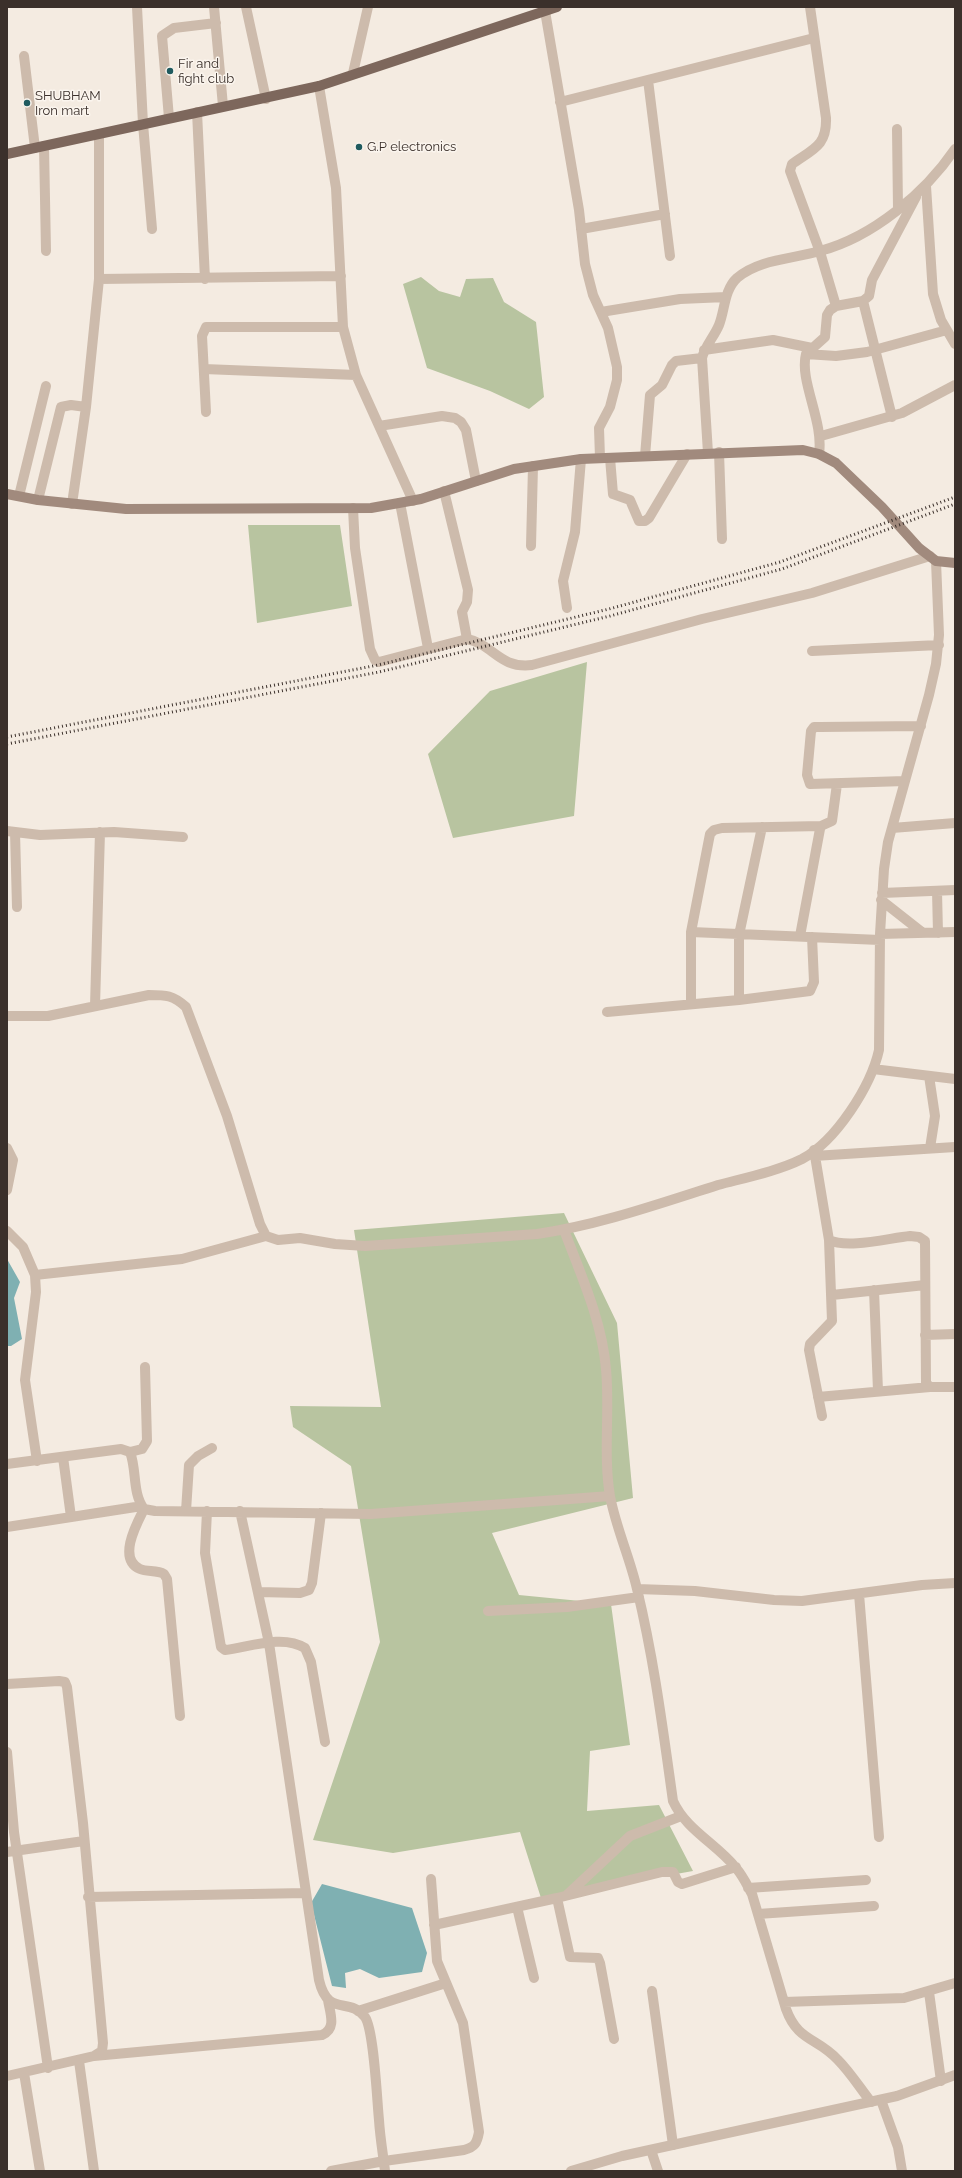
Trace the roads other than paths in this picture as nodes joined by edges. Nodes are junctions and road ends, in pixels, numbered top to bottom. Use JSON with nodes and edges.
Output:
{"nodes":[{"id":1,"x":137,"y":7,"type":"edge"},
{"id":2,"x":214,"y":7,"type":"edge"},
{"id":3,"x":246,"y":7,"type":"edge"},
{"id":4,"x":368,"y":7,"type":"edge"},
{"id":5,"x":557,"y":7,"type":"edge"},
{"id":6,"x":810,"y":7,"type":"edge"},
{"id":7,"x":544,"y":11,"type":"junction"},
{"id":8,"x":216,"y":23,"type":"junction"},
{"id":9,"x":814,"y":38,"type":"junction"},
{"id":10,"x":24,"y":56,"type":"dead end"},
{"id":11,"x":352,"y":73,"type":"junction"},
{"id":12,"x":648,"y":80,"type":"junction"},
{"id":13,"x":319,"y":86,"type":"junction"},
{"id":14,"x":266,"y":99,"type":"junction"},
{"id":15,"x":560,"y":102,"type":"junction"},
{"id":16,"x":223,"y":106,"type":"junction"},
{"id":17,"x":197,"y":112,"type":"junction"},
{"id":18,"x":168,"y":118,"type":"junction"},
{"id":19,"x":143,"y":124,"type":"junction"},
{"id":20,"x":897,"y":129,"type":"dead end"},
{"id":21,"x":99,"y":134,"type":"junction"},
{"id":22,"x":39,"y":147,"type":"junction"},
{"id":23,"x":955,"y":149,"type":"edge"},
{"id":24,"x":7,"y":154,"type":"edge"},
{"id":25,"x":926,"y":186,"type":"junction"},
{"id":26,"x":918,"y":193,"type":"junction"},
{"id":27,"x":898,"y":209,"type":"junction"},
{"id":28,"x":664,"y":214,"type":"junction"},
{"id":29,"x":152,"y":229,"type":"dead end"},
{"id":30,"x":581,"y":229,"type":"junction"},
{"id":31,"x":46,"y":251,"type":"dead end"},
{"id":32,"x":820,"y":252,"type":"junction"},
{"id":33,"x":670,"y":256,"type":"dead end"},
{"id":34,"x":341,"y":276,"type":"junction"},
{"id":35,"x":99,"y":279,"type":"junction"},
{"id":36,"x":205,"y":279,"type":"junction"},
{"id":37,"x":726,"y":297,"type":"junction"},
{"id":38,"x":863,"y":301,"type":"junction"},
{"id":39,"x":836,"y":306,"type":"junction"},
{"id":40,"x":601,"y":312,"type":"junction"},
{"id":41,"x":343,"y":326,"type":"junction"},
{"id":42,"x":947,"y":330,"type":"junction"},
{"id":43,"x":955,"y":344,"type":"edge"},
{"id":44,"x":875,"y":350,"type":"junction"},
{"id":45,"x":809,"y":351,"type":"junction"},
{"id":46,"x":703,"y":354,"type":"junction"},
{"id":47,"x":204,"y":369,"type":"junction"},
{"id":48,"x":356,"y":375,"type":"junction"},
{"id":49,"x":955,"y":385,"type":"edge"},
{"id":50,"x":46,"y":386,"type":"dead end"},
{"id":51,"x":86,"y":408,"type":"junction"},
{"id":52,"x":206,"y":412,"type":"dead end"},
{"id":53,"x":892,"y":417,"type":"junction"},
{"id":54,"x":379,"y":426,"type":"junction"},
{"id":55,"x":821,"y":436,"type":"junction"},
{"id":56,"x":718,"y":452,"type":"junction"},
{"id":57,"x":708,"y":453,"type":"junction"},
{"id":58,"x":687,"y":454,"type":"junction"},
{"id":59,"x":819,"y":454,"type":"junction"},
{"id":60,"x":645,"y":456,"type":"junction"},
{"id":61,"x":600,"y":458,"type":"junction"},
{"id":62,"x":610,"y":458,"type":"junction"},
{"id":63,"x":581,"y":459,"type":"junction"},
{"id":64,"x":533,"y":466,"type":"junction"},
{"id":65,"x":476,"y":481,"type":"junction"},
{"id":66,"x":444,"y":491,"type":"junction"},
{"id":67,"x":7,"y":494,"type":"edge"},
{"id":68,"x":19,"y":496,"type":"junction"},
{"id":69,"x":38,"y":500,"type":"junction"},
{"id":70,"x":413,"y":501,"type":"junction"},
{"id":71,"x":400,"y":503,"type":"junction"},
{"id":72,"x":72,"y":504,"type":"junction"},
{"id":73,"x":353,"y":508,"type":"junction"},
{"id":74,"x":722,"y":539,"type":"dead end"},
{"id":75,"x":531,"y":546,"type":"dead end"},
{"id":76,"x":933,"y":558,"type":"junction"},
{"id":77,"x":955,"y":563,"type":"edge"},
{"id":78,"x":567,"y":608,"type":"dead end"},
{"id":79,"x":468,"y":639,"type":"junction"},
{"id":80,"x":939,"y":645,"type":"junction"},
{"id":81,"x":428,"y":648,"type":"junction"},
{"id":82,"x":812,"y":651,"type":"dead end"},
{"id":83,"x":921,"y":726,"type":"junction"},
{"id":84,"x":905,"y":781,"type":"junction"},
{"id":85,"x":837,"y":784,"type":"junction"},
{"id":86,"x":955,"y":823,"type":"edge"},
{"id":87,"x":821,"y":826,"type":"junction"},
{"id":88,"x":762,"y":827,"type":"junction"},
{"id":89,"x":892,"y":828,"type":"junction"},
{"id":90,"x":11,"y":831,"type":"edge"},
{"id":91,"x":100,"y":832,"type":"junction"},
{"id":92,"x":183,"y":837,"type":"dead end"},
{"id":93,"x":937,"y":890,"type":"junction"},
{"id":94,"x":955,"y":890,"type":"edge"},
{"id":95,"x":882,"y":897,"type":"junction"},
{"id":96,"x":17,"y":907,"type":"dead end"},
{"id":97,"x":691,"y":932,"type":"junction"},
{"id":98,"x":955,"y":932,"type":"edge"},
{"id":99,"x":922,"y":933,"type":"junction"},
{"id":100,"x":938,"y":933,"type":"junction"},
{"id":101,"x":739,"y":935,"type":"junction"},
{"id":102,"x":800,"y":936,"type":"junction"},
{"id":103,"x":812,"y":936,"type":"junction"},
{"id":104,"x":880,"y":937,"type":"junction"},
{"id":105,"x":739,"y":1000,"type":"junction"},
{"id":106,"x":691,"y":1004,"type":"junction"},
{"id":107,"x":95,"y":1006,"type":"junction"},
{"id":108,"x":607,"y":1012,"type":"dead end"},
{"id":109,"x":7,"y":1016,"type":"edge"},
{"id":110,"x":875,"y":1066,"type":"junction"},
{"id":111,"x":929,"y":1076,"type":"junction"},
{"id":112,"x":955,"y":1080,"type":"edge"},
{"id":113,"x":955,"y":1147,"type":"edge"},
{"id":114,"x":7,"y":1148,"type":"edge"},
{"id":115,"x":930,"y":1148,"type":"junction"},
{"id":116,"x":814,"y":1153,"type":"junction"},
{"id":117,"x":7,"y":1190,"type":"edge"},
{"id":118,"x":564,"y":1230,"type":"junction"},
{"id":119,"x":7,"y":1231,"type":"edge"},
{"id":120,"x":266,"y":1236,"type":"junction"},
{"id":121,"x":829,"y":1240,"type":"junction"},
{"id":122,"x":35,"y":1275,"type":"junction"},
{"id":123,"x":925,"y":1285,"type":"junction"},
{"id":124,"x":874,"y":1290,"type":"junction"},
{"id":125,"x":832,"y":1295,"type":"junction"},
{"id":126,"x":925,"y":1334,"type":"junction"},
{"id":127,"x":955,"y":1334,"type":"edge"},
{"id":128,"x":145,"y":1367,"type":"dead end"},
{"id":129,"x":955,"y":1387,"type":"edge"},
{"id":130,"x":930,"y":1388,"type":"junction"},
{"id":131,"x":878,"y":1391,"type":"junction"},
{"id":132,"x":818,"y":1397,"type":"junction"},
{"id":133,"x":822,"y":1416,"type":"dead end"},
{"id":134,"x":212,"y":1448,"type":"dead end"},
{"id":135,"x":130,"y":1452,"type":"junction"},
{"id":136,"x":63,"y":1457,"type":"junction"},
{"id":137,"x":37,"y":1461,"type":"junction"},
{"id":138,"x":7,"y":1464,"type":"edge"},
{"id":139,"x":610,"y":1496,"type":"junction"},
{"id":140,"x":143,"y":1507,"type":"junction"},
{"id":141,"x":240,"y":1510,"type":"junction"},
{"id":142,"x":186,"y":1511,"type":"junction"},
{"id":143,"x":208,"y":1511,"type":"junction"},
{"id":144,"x":321,"y":1513,"type":"junction"},
{"id":145,"x":71,"y":1517,"type":"junction"},
{"id":146,"x":7,"y":1527,"type":"edge"},
{"id":147,"x":955,"y":1583,"type":"edge"},
{"id":148,"x":259,"y":1592,"type":"junction"},
{"id":149,"x":638,"y":1593,"type":"junction"},
{"id":150,"x":859,"y":1594,"type":"junction"},
{"id":151,"x":488,"y":1611,"type":"dead end"},
{"id":152,"x":269,"y":1643,"type":"junction"},
{"id":153,"x":7,"y":1684,"type":"edge"},
{"id":154,"x":180,"y":1716,"type":"dead end"},
{"id":155,"x":325,"y":1742,"type":"dead end"},
{"id":156,"x":7,"y":1752,"type":"edge"},
{"id":157,"x":9,"y":1800,"type":"edge"},
{"id":158,"x":681,"y":1816,"type":"junction"},
{"id":159,"x":879,"y":1837,"type":"dead end"},
{"id":160,"x":84,"y":1841,"type":"junction"},
{"id":161,"x":12,"y":1851,"type":"edge"},
{"id":162,"x":736,"y":1867,"type":"junction"},
{"id":163,"x":431,"y":1879,"type":"dead end"},
{"id":164,"x":866,"y":1880,"type":"dead end"},
{"id":165,"x":748,"y":1888,"type":"junction"},
{"id":166,"x":306,"y":1893,"type":"junction"},
{"id":167,"x":88,"y":1897,"type":"junction"},
{"id":168,"x":562,"y":1897,"type":"junction"},
{"id":169,"x":874,"y":1906,"type":"dead end"},
{"id":170,"x":517,"y":1907,"type":"junction"},
{"id":171,"x":758,"y":1914,"type":"junction"},
{"id":172,"x":434,"y":1925,"type":"junction"},
{"id":173,"x":534,"y":1978,"type":"dead end"},
{"id":174,"x":446,"y":1983,"type":"junction"},
{"id":175,"x":955,"y":1983,"type":"edge"},
{"id":176,"x":652,"y":1991,"type":"dead end"},
{"id":177,"x":929,"y":1992,"type":"junction"},
{"id":178,"x":328,"y":2000,"type":"junction"},
{"id":179,"x":784,"y":2002,"type":"junction"},
{"id":180,"x":358,"y":2011,"type":"junction"},
{"id":181,"x":614,"y":2039,"type":"dead end"},
{"id":182,"x":94,"y":2056,"type":"junction"},
{"id":183,"x":79,"y":2061,"type":"junction"},
{"id":184,"x":48,"y":2068,"type":"junction"},
{"id":185,"x":24,"y":2073,"type":"junction"},
{"id":186,"x":955,"y":2075,"type":"edge"},
{"id":187,"x":7,"y":2076,"type":"edge"},
{"id":188,"x":941,"y":2081,"type":"junction"},
{"id":189,"x":881,"y":2100,"type":"junction"},
{"id":190,"x":870,"y":2102,"type":"junction"},
{"id":191,"x":673,"y":2145,"type":"junction"},
{"id":192,"x":651,"y":2150,"type":"junction"},
{"id":193,"x":384,"y":2166,"type":"edge"},
{"id":194,"x":40,"y":2171,"type":"edge"},
{"id":195,"x":94,"y":2171,"type":"edge"},
{"id":196,"x":332,"y":2171,"type":"edge"},
{"id":197,"x":571,"y":2171,"type":"edge"},
{"id":198,"x":658,"y":2171,"type":"edge"},
{"id":199,"x":902,"y":2171,"type":"edge"}],
"edges":[{"from":1,"to":19,"type":"street"},
{"from":2,"to":8,"type":"street"},
{"from":3,"to":14,"type":"street"},
{"from":4,"to":11,"type":"street"},
{"from":5,"to":7,"type":"main road"},
{"from":6,"to":9,"type":"street"},
{"from":7,"to":11,"type":"main road"},
{"from":7,"to":15,"type":"street"},
{"from":8,"to":16,"type":"street"},
{"from":8,"to":18,"type":"street"},
{"from":9,"to":12,"type":"street"},
{"from":9,"to":32,"type":"street"},
{"from":10,"to":22,"type":"street"},
{"from":11,"to":13,"type":"main road"},
{"from":12,"to":15,"type":"street"},
{"from":12,"to":28,"type":"street"},
{"from":13,"to":14,"type":"main road"},
{"from":13,"to":34,"type":"street"},
{"from":14,"to":16,"type":"main road"},
{"from":15,"to":30,"type":"street"},
{"from":16,"to":17,"type":"main road"},
{"from":17,"to":18,"type":"main road"},
{"from":17,"to":36,"type":"street"},
{"from":18,"to":19,"type":"main road"},
{"from":19,"to":21,"type":"main road"},
{"from":19,"to":29,"type":"street"},
{"from":20,"to":27,"type":"street"},
{"from":21,"to":22,"type":"main road"},
{"from":21,"to":35,"type":"street"},
{"from":22,"to":24,"type":"main road"},
{"from":22,"to":31,"type":"street"},
{"from":23,"to":25,"type":"street"},
{"from":25,"to":26,"type":"street"},
{"from":25,"to":42,"type":"street"},
{"from":26,"to":27,"type":"street"},
{"from":26,"to":38,"type":"street"},
{"from":27,"to":32,"type":"street"},
{"from":28,"to":30,"type":"street"},
{"from":28,"to":33,"type":"street"},
{"from":30,"to":40,"type":"street"},
{"from":32,"to":37,"type":"street"},
{"from":32,"to":39,"type":"street"},
{"from":34,"to":36,"type":"street"},
{"from":34,"to":41,"type":"street"},
{"from":35,"to":36,"type":"street"},
{"from":35,"to":51,"type":"street"},
{"from":37,"to":40,"type":"street"},
{"from":37,"to":46,"type":"street"},
{"from":38,"to":39,"type":"street"},
{"from":38,"to":44,"type":"street"},
{"from":39,"to":45,"type":"street"},
{"from":40,"to":61,"type":"street"},
{"from":41,"to":47,"type":"street"},
{"from":41,"to":48,"type":"street"},
{"from":42,"to":43,"type":"street"},
{"from":42,"to":44,"type":"street"},
{"from":44,"to":45,"type":"street"},
{"from":44,"to":53,"type":"street"},
{"from":45,"to":46,"type":"street"},
{"from":45,"to":55,"type":"street"},
{"from":46,"to":57,"type":"street"},
{"from":46,"to":60,"type":"street"},
{"from":47,"to":48,"type":"street"},
{"from":47,"to":52,"type":"street"},
{"from":48,"to":54,"type":"street"},
{"from":49,"to":53,"type":"street"},
{"from":50,"to":68,"type":"street"},
{"from":51,"to":69,"type":"street"},
{"from":51,"to":72,"type":"street"},
{"from":53,"to":55,"type":"street"},
{"from":54,"to":65,"type":"street"},
{"from":54,"to":70,"type":"street"},
{"from":55,"to":59,"type":"street"},
{"from":56,"to":57,"type":"main road"},
{"from":56,"to":59,"type":"main road"},
{"from":56,"to":74,"type":"street"},
{"from":57,"to":58,"type":"main road"},
{"from":58,"to":60,"type":"main road"},
{"from":58,"to":62,"type":"street"},
{"from":59,"to":76,"type":"main road"},
{"from":60,"to":62,"type":"main road"},
{"from":61,"to":62,"type":"main road"},
{"from":61,"to":63,"type":"main road"},
{"from":63,"to":64,"type":"main road"},
{"from":63,"to":78,"type":"street"},
{"from":64,"to":65,"type":"main road"},
{"from":64,"to":75,"type":"street"},
{"from":65,"to":66,"type":"main road"},
{"from":66,"to":70,"type":"main road"},
{"from":66,"to":79,"type":"street"},
{"from":67,"to":68,"type":"main road"},
{"from":68,"to":69,"type":"main road"},
{"from":69,"to":72,"type":"main road"},
{"from":70,"to":71,"type":"main road"},
{"from":71,"to":73,"type":"main road"},
{"from":71,"to":81,"type":"street"},
{"from":72,"to":73,"type":"main road"},
{"from":73,"to":81,"type":"street"},
{"from":76,"to":77,"type":"main road"},
{"from":76,"to":79,"type":"street"},
{"from":76,"to":80,"type":"street"},
{"from":79,"to":81,"type":"street"},
{"from":80,"to":82,"type":"street"},
{"from":80,"to":83,"type":"street"},
{"from":83,"to":84,"type":"street"},
{"from":83,"to":85,"type":"street"},
{"from":84,"to":85,"type":"street"},
{"from":84,"to":89,"type":"street"},
{"from":85,"to":87,"type":"street"},
{"from":86,"to":89,"type":"street"},
{"from":87,"to":88,"type":"street"},
{"from":87,"to":102,"type":"street"},
{"from":88,"to":97,"type":"street"},
{"from":88,"to":101,"type":"street"},
{"from":89,"to":95,"type":"street"},
{"from":90,"to":91,"type":"street"},
{"from":90,"to":96,"type":"street"},
{"from":91,"to":92,"type":"street"},
{"from":91,"to":107,"type":"street"},
{"from":93,"to":94,"type":"street"},
{"from":93,"to":95,"type":"street"},
{"from":93,"to":100,"type":"street"},
{"from":95,"to":99,"type":"street"},
{"from":95,"to":104,"type":"street"},
{"from":97,"to":101,"type":"street"},
{"from":97,"to":106,"type":"street"},
{"from":98,"to":100,"type":"street"},
{"from":99,"to":100,"type":"street"},
{"from":99,"to":104,"type":"street"},
{"from":101,"to":102,"type":"street"},
{"from":101,"to":105,"type":"street"},
{"from":102,"to":103,"type":"street"},
{"from":103,"to":104,"type":"street"},
{"from":103,"to":105,"type":"street"},
{"from":104,"to":110,"type":"street"},
{"from":105,"to":106,"type":"street"},
{"from":106,"to":108,"type":"street"},
{"from":107,"to":109,"type":"street"},
{"from":107,"to":120,"type":"street"},
{"from":110,"to":111,"type":"street"},
{"from":110,"to":116,"type":"street"},
{"from":111,"to":112,"type":"street"},
{"from":111,"to":115,"type":"street"},
{"from":113,"to":115,"type":"street"},
{"from":114,"to":117,"type":"street"},
{"from":115,"to":116,"type":"street"},
{"from":116,"to":118,"type":"street"},
{"from":116,"to":121,"type":"street"},
{"from":118,"to":120,"type":"street"},
{"from":118,"to":139,"type":"street"},
{"from":119,"to":122,"type":"street"},
{"from":120,"to":122,"type":"street"},
{"from":121,"to":123,"type":"street"},
{"from":121,"to":125,"type":"street"},
{"from":122,"to":137,"type":"street"},
{"from":123,"to":124,"type":"street"},
{"from":123,"to":126,"type":"street"},
{"from":124,"to":125,"type":"street"},
{"from":124,"to":131,"type":"street"},
{"from":125,"to":132,"type":"street"},
{"from":126,"to":127,"type":"street"},
{"from":126,"to":130,"type":"street"},
{"from":128,"to":135,"type":"street"},
{"from":129,"to":130,"type":"street"},
{"from":130,"to":131,"type":"street"},
{"from":131,"to":132,"type":"street"},
{"from":132,"to":133,"type":"street"},
{"from":134,"to":142,"type":"street"},
{"from":135,"to":136,"type":"street"},
{"from":135,"to":140,"type":"street"},
{"from":136,"to":137,"type":"street"},
{"from":136,"to":145,"type":"street"},
{"from":137,"to":138,"type":"street"},
{"from":139,"to":144,"type":"street"},
{"from":139,"to":149,"type":"street"},
{"from":140,"to":142,"type":"street"},
{"from":140,"to":145,"type":"street"},
{"from":140,"to":154,"type":"street"},
{"from":141,"to":143,"type":"street"},
{"from":141,"to":144,"type":"street"},
{"from":141,"to":148,"type":"street"},
{"from":142,"to":143,"type":"street"},
{"from":143,"to":152,"type":"street"},
{"from":144,"to":148,"type":"street"},
{"from":145,"to":146,"type":"street"},
{"from":147,"to":150,"type":"street"},
{"from":148,"to":152,"type":"street"},
{"from":149,"to":150,"type":"street"},
{"from":149,"to":151,"type":"street"},
{"from":149,"to":158,"type":"street"},
{"from":150,"to":159,"type":"street"},
{"from":152,"to":155,"type":"street"},
{"from":152,"to":166,"type":"street"},
{"from":153,"to":160,"type":"street"},
{"from":156,"to":157,"type":"street"},
{"from":157,"to":161,"type":"street"},
{"from":158,"to":162,"type":"street"},
{"from":158,"to":168,"type":"street"},
{"from":160,"to":161,"type":"street"},
{"from":160,"to":167,"type":"street"},
{"from":161,"to":184,"type":"street"},
{"from":162,"to":165,"type":"street"},
{"from":162,"to":168,"type":"street"},
{"from":163,"to":172,"type":"street"},
{"from":164,"to":165,"type":"street"},
{"from":165,"to":171,"type":"street"},
{"from":166,"to":167,"type":"street"},
{"from":166,"to":178,"type":"street"},
{"from":167,"to":182,"type":"street"},
{"from":168,"to":170,"type":"street"},
{"from":168,"to":181,"type":"street"},
{"from":169,"to":171,"type":"street"},
{"from":170,"to":172,"type":"street"},
{"from":170,"to":173,"type":"street"},
{"from":171,"to":179,"type":"street"},
{"from":172,"to":174,"type":"street"},
{"from":174,"to":180,"type":"street"},
{"from":174,"to":193,"type":"street"},
{"from":175,"to":177,"type":"street"},
{"from":176,"to":191,"type":"street"},
{"from":177,"to":179,"type":"street"},
{"from":177,"to":188,"type":"street"},
{"from":178,"to":180,"type":"street"},
{"from":178,"to":182,"type":"street"},
{"from":179,"to":190,"type":"street"},
{"from":180,"to":193,"type":"street"},
{"from":182,"to":183,"type":"street"},
{"from":183,"to":184,"type":"street"},
{"from":183,"to":195,"type":"street"},
{"from":184,"to":185,"type":"street"},
{"from":185,"to":187,"type":"street"},
{"from":185,"to":194,"type":"street"},
{"from":186,"to":188,"type":"street"},
{"from":188,"to":189,"type":"street"},
{"from":189,"to":190,"type":"street"},
{"from":189,"to":199,"type":"street"},
{"from":190,"to":191,"type":"street"},
{"from":191,"to":192,"type":"street"},
{"from":192,"to":197,"type":"street"},
{"from":192,"to":198,"type":"street"},
{"from":193,"to":196,"type":"street"}]}
